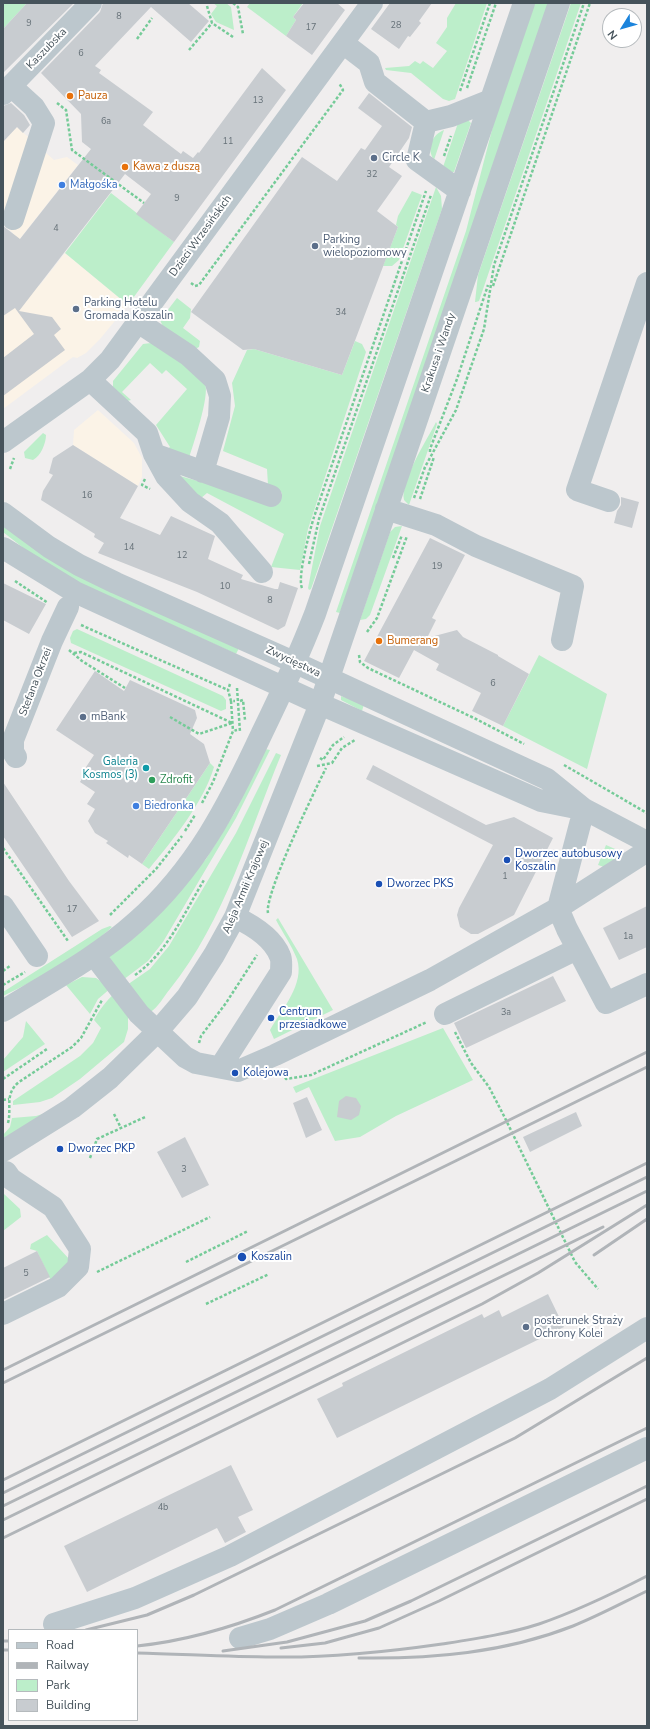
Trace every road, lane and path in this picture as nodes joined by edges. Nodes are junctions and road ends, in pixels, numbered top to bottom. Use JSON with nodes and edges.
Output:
{"nodes":[{"id":1,"x":91,"y":3,"type":"edge"},
{"id":2,"x":233,"y":3,"type":"edge"},
{"id":3,"x":372,"y":3,"type":"edge"},
{"id":4,"x":490,"y":3,"type":"edge"},
{"id":5,"x":496,"y":3,"type":"edge"},
{"id":6,"x":524,"y":3,"type":"edge"},
{"id":7,"x":559,"y":3,"type":"edge"},
{"id":8,"x":584,"y":3,"type":"edge"},
{"id":9,"x":590,"y":3,"type":"edge"},
{"id":10,"x":207,"y":6,"type":"dead end"},
{"id":11,"x":152,"y":18,"type":"dead end"},
{"id":12,"x":212,"y":23,"type":"junction"},
{"id":13,"x":242,"y":34,"type":"dead end"},
{"id":14,"x":233,"y":37,"type":"dead end"},
{"id":15,"x":137,"y":39,"type":"dead end"},
{"id":16,"x":343,"y":43,"type":"junction"},
{"id":17,"x":189,"y":50,"type":"dead end"},
{"id":18,"x":7,"y":90,"type":"edge"},
{"id":19,"x":464,"y":95,"type":"dead end"},
{"id":20,"x":458,"y":96,"type":"dead end"},
{"id":21,"x":490,"y":100,"type":"junction"},
{"id":22,"x":55,"y":101,"type":"dead end"},
{"id":23,"x":426,"y":122,"type":"junction"},
{"id":24,"x":452,"y":132,"type":"dead end"},
{"id":25,"x":443,"y":159,"type":"dead end"},
{"id":26,"x":427,"y":189,"type":"dead end"},
{"id":27,"x":460,"y":190,"type":"junction"},
{"id":28,"x":432,"y":191,"type":"dead end"},
{"id":29,"x":144,"y":203,"type":"dead end"},
{"id":30,"x":13,"y":219,"type":"dead end"},
{"id":31,"x":647,"y":283,"type":"edge"},
{"id":32,"x":488,"y":285,"type":"dead end"},
{"id":33,"x":493,"y":286,"type":"dead end"},
{"id":34,"x":138,"y":322,"type":"junction"},
{"id":35,"x":90,"y":380,"type":"junction"},
{"id":36,"x":10,"y":448,"type":"edge"},
{"id":37,"x":430,"y":452,"type":"dead end"},
{"id":38,"x":434,"y":457,"type":"dead end"},
{"id":39,"x":150,"y":463,"type":"junction"},
{"id":40,"x":10,"y":469,"type":"dead end"},
{"id":41,"x":203,"y":472,"type":"junction"},
{"id":42,"x":156,"y":492,"type":"dead end"},
{"id":43,"x":271,"y":496,"type":"dead end"},
{"id":44,"x":414,"y":501,"type":"dead end"},
{"id":45,"x":609,"y":501,"type":"dead end"},
{"id":46,"x":419,"y":502,"type":"dead end"},
{"id":47,"x":386,"y":508,"type":"junction"},
{"id":48,"x":3,"y":513,"type":"edge"},
{"id":49,"x":408,"y":534,"type":"dead end"},
{"id":50,"x":3,"y":548,"type":"edge"},
{"id":51,"x":309,"y":567,"type":"dead end"},
{"id":52,"x":262,"y":572,"type":"dead end"},
{"id":53,"x":9,"y":577,"type":"dead end"},
{"id":54,"x":300,"y":584,"type":"dead end"},
{"id":55,"x":305,"y":585,"type":"dead end"},
{"id":56,"x":304,"y":592,"type":"dead end"},
{"id":57,"x":64,"y":611,"type":"junction"},
{"id":58,"x":366,"y":634,"type":"dead end"},
{"id":59,"x":562,"y":640,"type":"dead end"},
{"id":60,"x":361,"y":648,"type":"dead end"},
{"id":61,"x":296,"y":663,"type":"junction"},
{"id":62,"x":375,"y":672,"type":"junction"},
{"id":63,"x":384,"y":676,"type":"junction"},
{"id":64,"x":374,"y":677,"type":"dead end"},
{"id":65,"x":328,"y":679,"type":"junction"},
{"id":66,"x":383,"y":681,"type":"dead end"},
{"id":67,"x":230,"y":684,"type":"dead end"},
{"id":68,"x":238,"y":687,"type":"dead end"},
{"id":69,"x":284,"y":687,"type":"junction"},
{"id":70,"x":125,"y":688,"type":"dead end"},
{"id":71,"x":228,"y":690,"type":"junction"},
{"id":72,"x":240,"y":701,"type":"dead end"},
{"id":73,"x":320,"y":704,"type":"junction"},
{"id":74,"x":170,"y":717,"type":"dead end"},
{"id":75,"x":246,"y":721,"type":"dead end"},
{"id":76,"x":232,"y":723,"type":"junction"},
{"id":77,"x":237,"y":730,"type":"dead end"},
{"id":78,"x":233,"y":731,"type":"junction"},
{"id":79,"x":243,"y":736,"type":"dead end"},
{"id":80,"x":358,"y":738,"type":"dead end"},
{"id":81,"x":350,"y":740,"type":"dead end"},
{"id":82,"x":525,"y":745,"type":"dead end"},
{"id":83,"x":16,"y":757,"type":"dead end"},
{"id":84,"x":318,"y":758,"type":"dead end"},
{"id":85,"x":560,"y":763,"type":"dead end"},
{"id":86,"x":316,"y":766,"type":"dead end"},
{"id":87,"x":326,"y":768,"type":"dead end"},
{"id":88,"x":200,"y":807,"type":"dead end"},
{"id":89,"x":584,"y":809,"type":"junction"},
{"id":90,"x":197,"y":812,"type":"dead end"},
{"id":91,"x":647,"y":813,"type":"edge"},
{"id":92,"x":647,"y":842,"type":"edge"},
{"id":93,"x":3,"y":848,"type":"edge"},
{"id":94,"x":647,"y":851,"type":"edge"},
{"id":95,"x":3,"y":906,"type":"edge"},
{"id":96,"x":558,"y":908,"type":"junction"},
{"id":97,"x":109,"y":916,"type":"dead end"},
{"id":98,"x":270,"y":916,"type":"dead end"},
{"id":99,"x":235,"y":917,"type":"junction"},
{"id":100,"x":68,"y":941,"type":"dead end"},
{"id":101,"x":577,"y":949,"type":"junction"},
{"id":102,"x":260,"y":952,"type":"dead end"},
{"id":103,"x":94,"y":955,"type":"junction"},
{"id":104,"x":26,"y":960,"type":"junction"},
{"id":105,"x":3,"y":971,"type":"edge"},
{"id":106,"x":647,"y":984,"type":"edge"},
{"id":107,"x":3,"y":985,"type":"edge"},
{"id":108,"x":106,"y":996,"type":"dead end"},
{"id":109,"x":3,"y":1011,"type":"edge"},
{"id":110,"x":445,"y":1014,"type":"junction"},
{"id":111,"x":157,"y":1032,"type":"junction"},
{"id":112,"x":198,"y":1047,"type":"dead end"},
{"id":113,"x":47,"y":1049,"type":"dead end"},
{"id":114,"x":221,"y":1066,"type":"junction"},
{"id":115,"x":3,"y":1079,"type":"edge"},
{"id":116,"x":286,"y":1079,"type":"dead end"},
{"id":117,"x":9,"y":1099,"type":"junction"},
{"id":118,"x":3,"y":1100,"type":"edge"},
{"id":119,"x":114,"y":1114,"type":"dead end"},
{"id":120,"x":145,"y":1117,"type":"dead end"},
{"id":121,"x":9,"y":1119,"type":"dead end"},
{"id":122,"x":121,"y":1128,"type":"junction"},
{"id":123,"x":90,"y":1158,"type":"dead end"},
{"id":124,"x":5,"y":1161,"type":"edge"},
{"id":125,"x":210,"y":1217,"type":"dead end"},
{"id":126,"x":248,"y":1230,"type":"dead end"},
{"id":127,"x":80,"y":1249,"type":"junction"},
{"id":128,"x":186,"y":1262,"type":"dead end"},
{"id":129,"x":269,"y":1274,"type":"dead end"},
{"id":130,"x":598,"y":1289,"type":"dead end"},
{"id":131,"x":206,"y":1304,"type":"dead end"},
{"id":132,"x":3,"y":1314,"type":"edge"},
{"id":133,"x":647,"y":1328,"type":"edge"},
{"id":134,"x":647,"y":1448,"type":"edge"},
{"id":135,"x":54,"y":1624,"type":"dead end"},
{"id":136,"x":240,"y":1638,"type":"dead end"}],
"edges":[{"from":1,"to":18,"type":"street","name":"Kaszubska"},
{"from":2,"to":13,"type":"path"},
{"from":3,"to":16,"type":"street","name":"Dzieci Wrzesińskich"},
{"from":4,"to":20,"type":"path"},
{"from":5,"to":19,"type":"path"},
{"from":6,"to":21,"type":"street"},
{"from":7,"to":47,"type":"street","name":"Krakusa i Wandy"},
{"from":8,"to":44,"type":"path"},
{"from":9,"to":33,"type":"path"},
{"from":10,"to":12,"type":"path"},
{"from":11,"to":15,"type":"path"},
{"from":12,"to":14,"type":"path"},
{"from":12,"to":17,"type":"path"},
{"from":16,"to":23,"type":"street"},
{"from":16,"to":34,"type":"street","name":"Dzieci Wrzesińskich"},
{"from":18,"to":30,"type":"street"},
{"from":21,"to":23,"type":"street"},
{"from":21,"to":27,"type":"street"},
{"from":22,"to":29,"type":"path"},
{"from":23,"to":27,"type":"street"},
{"from":24,"to":25,"type":"path"},
{"from":26,"to":54,"type":"path"},
{"from":27,"to":61,"type":"street"},
{"from":28,"to":51,"type":"path"},
{"from":31,"to":45,"type":"street"},
{"from":32,"to":37,"type":"path"},
{"from":34,"to":35,"type":"street","name":"Dzieci Wrzesińskich"},
{"from":34,"to":41,"type":"street"},
{"from":35,"to":36,"type":"street","name":"Dzieci Wrzesińskich"},
{"from":35,"to":39,"type":"street"},
{"from":36,"to":40,"type":"path"},
{"from":38,"to":46,"type":"path"},
{"from":39,"to":41,"type":"street"},
{"from":39,"to":42,"type":"path"},
{"from":39,"to":52,"type":"street"},
{"from":41,"to":43,"type":"street"},
{"from":47,"to":59,"type":"street"},
{"from":47,"to":65,"type":"street","name":"Krakusa i Wandy"},
{"from":48,"to":61,"type":"street","name":"Zwycięstwa"},
{"from":49,"to":58,"type":"path"},
{"from":50,"to":69,"type":"street","name":"Zwycięstwa"},
{"from":53,"to":57,"type":"path"},
{"from":55,"to":56,"type":"path"},
{"from":57,"to":71,"type":"path"},
{"from":57,"to":83,"type":"street","name":"Stefana Okrzei"},
{"from":60,"to":62,"type":"path"},
{"from":61,"to":65,"type":"street","name":"Zwycięstwa"},
{"from":61,"to":69,"type":"street"},
{"from":62,"to":63,"type":"path"},
{"from":62,"to":64,"type":"path"},
{"from":63,"to":66,"type":"path"},
{"from":63,"to":82,"type":"path"},
{"from":65,"to":73,"type":"street","name":"Krakusa i Wandy"},
{"from":65,"to":89,"type":"street","name":"Zwycięstwa"},
{"from":67,"to":71,"type":"path"},
{"from":68,"to":79,"type":"path"},
{"from":69,"to":73,"type":"street","name":"Zwycięstwa"},
{"from":69,"to":103,"type":"street"},
{"from":70,"to":76,"type":"path"},
{"from":71,"to":76,"type":"path"},
{"from":72,"to":75,"type":"path"},
{"from":73,"to":89,"type":"street","name":"Zwycięstwa"},
{"from":73,"to":99,"type":"street","name":"Aleja Armii Krajowej"},
{"from":74,"to":76,"type":"path"},
{"from":76,"to":78,"type":"path"},
{"from":77,"to":78,"type":"path"},
{"from":78,"to":88,"type":"path"},
{"from":80,"to":86,"type":"path"},
{"from":81,"to":84,"type":"path"},
{"from":85,"to":91,"type":"path"},
{"from":87,"to":98,"type":"path"},
{"from":89,"to":92,"type":"street","name":"Zwycięstwa"},
{"from":89,"to":96,"type":"street"},
{"from":90,"to":97,"type":"path"},
{"from":93,"to":100,"type":"path"},
{"from":94,"to":96,"type":"street"},
{"from":95,"to":104,"type":"street"},
{"from":96,"to":101,"type":"street"},
{"from":96,"to":114,"type":"street"},
{"from":99,"to":111,"type":"street","name":"Aleja Armii Krajowej"},
{"from":99,"to":114,"type":"street"},
{"from":101,"to":106,"type":"street"},
{"from":101,"to":110,"type":"street"},
{"from":102,"to":112,"type":"path"},
{"from":103,"to":109,"type":"street"},
{"from":103,"to":111,"type":"street"},
{"from":104,"to":105,"type":"path"},
{"from":104,"to":107,"type":"path"},
{"from":108,"to":117,"type":"path"},
{"from":110,"to":116,"type":"path"},
{"from":110,"to":130,"type":"path"},
{"from":111,"to":114,"type":"street"},
{"from":111,"to":124,"type":"street","name":"Aleja Armii Krajowej"},
{"from":113,"to":115,"type":"path"},
{"from":117,"to":118,"type":"path"},
{"from":117,"to":121,"type":"path"},
{"from":119,"to":122,"type":"path"},
{"from":120,"to":122,"type":"path"},
{"from":122,"to":123,"type":"path"},
{"from":124,"to":127,"type":"street"},
{"from":125,"to":127,"type":"path"},
{"from":126,"to":128,"type":"path"},
{"from":127,"to":132,"type":"street"},
{"from":129,"to":131,"type":"path"},
{"from":133,"to":135,"type":"street"},
{"from":134,"to":136,"type":"street"}]}
